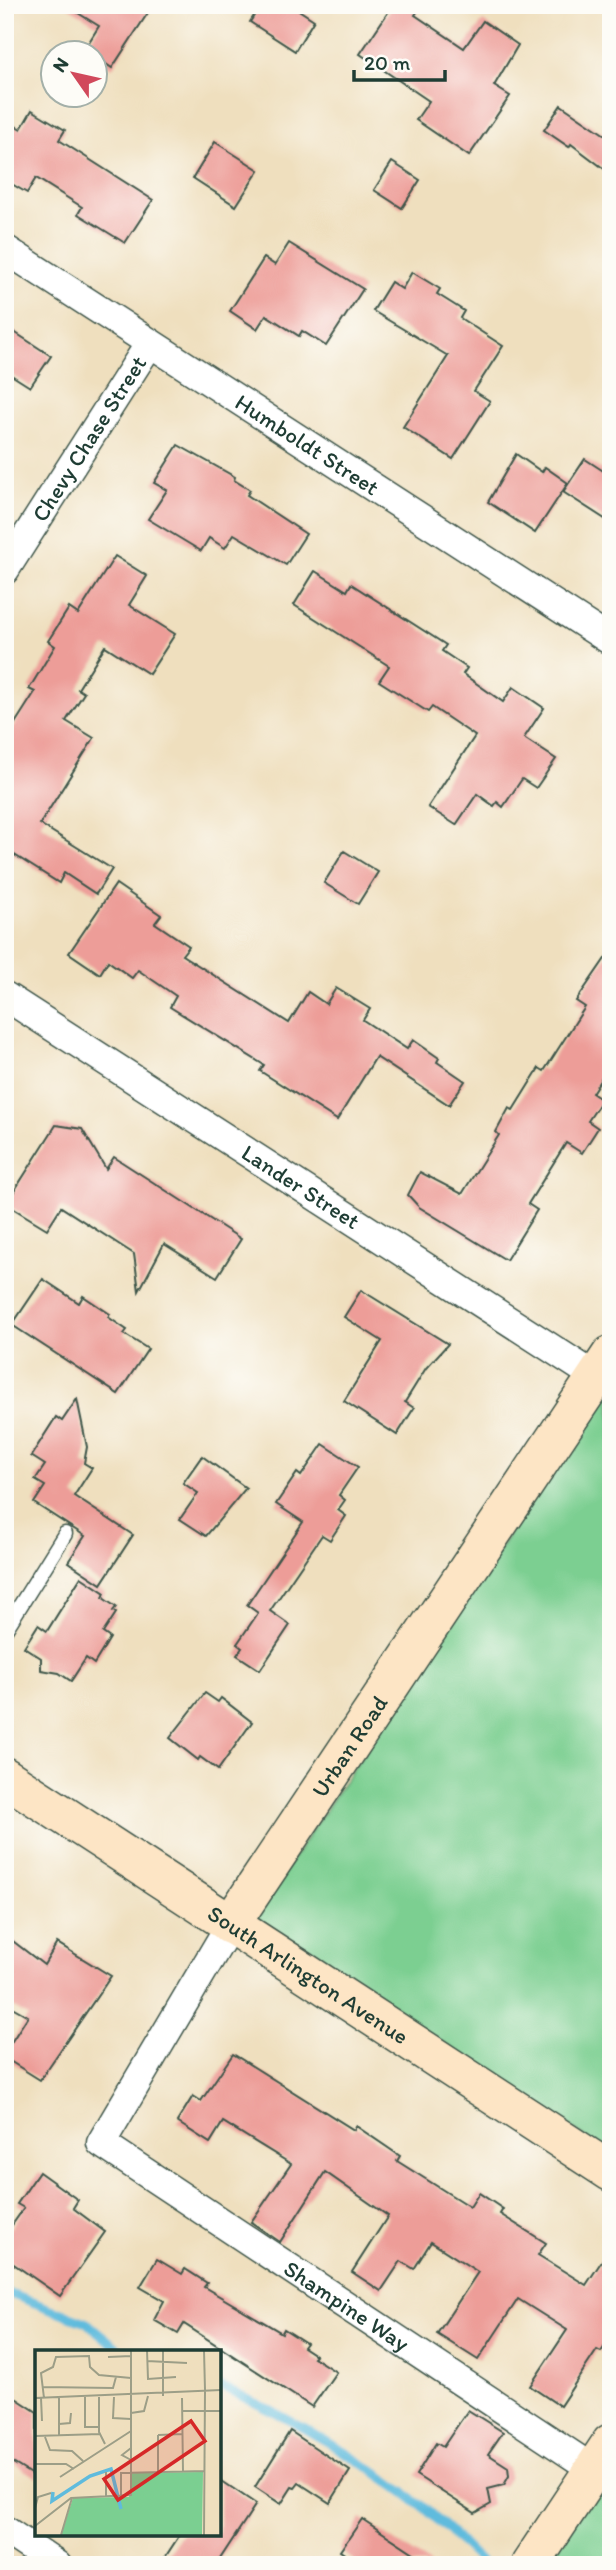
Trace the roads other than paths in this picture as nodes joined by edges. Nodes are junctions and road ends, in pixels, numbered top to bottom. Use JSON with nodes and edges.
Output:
{"nodes":[{"id":1,"x":5,"y":249,"type":"edge"},
{"id":2,"x":150,"y":343,"type":"junction"},
{"id":3,"x":5,"y":569,"type":"edge"},
{"id":4,"x":611,"y":641,"type":"edge"},
{"id":5,"x":5,"y":996,"type":"edge"},
{"id":6,"x":604,"y":1366,"type":"edge"},
{"id":7,"x":65,"y":1534,"type":"dead end"},
{"id":8,"x":5,"y":1630,"type":"edge"},
{"id":9,"x":5,"y":1777,"type":"edge"},
{"id":10,"x":230,"y":1925,"type":"junction"},
{"id":11,"x":101,"y":2143,"type":"joint"},
{"id":12,"x":611,"y":2172,"type":"edge"},
{"id":13,"x":602,"y":2456,"type":"edge"},
{"id":14,"x":5,"y":2530,"type":"edge"},
{"id":15,"x":57,"y":2565,"type":"edge"},
{"id":16,"x":530,"y":2565,"type":"edge"}],
"edges":[{"from":1,"to":2,"type":"street","name":"Humboldt Street"},
{"from":2,"to":3,"type":"street","name":"Chevy Chase Street"},
{"from":2,"to":4,"type":"street","name":"Humboldt Street"},
{"from":5,"to":6,"type":"street","name":"Lander Street"},
{"from":6,"to":10,"type":"street","name":"Urban Road"},
{"from":7,"to":8,"type":"lane"},
{"from":9,"to":10,"type":"street","name":"South Arlington Avenue"},
{"from":10,"to":11,"type":"street","name":"Urban Road"},
{"from":10,"to":12,"type":"street","name":"South Arlington Avenue"},
{"from":11,"to":13,"type":"street","name":"Shampine Way"},
{"from":13,"to":16,"type":"street"},
{"from":14,"to":15,"type":"street"}]}
